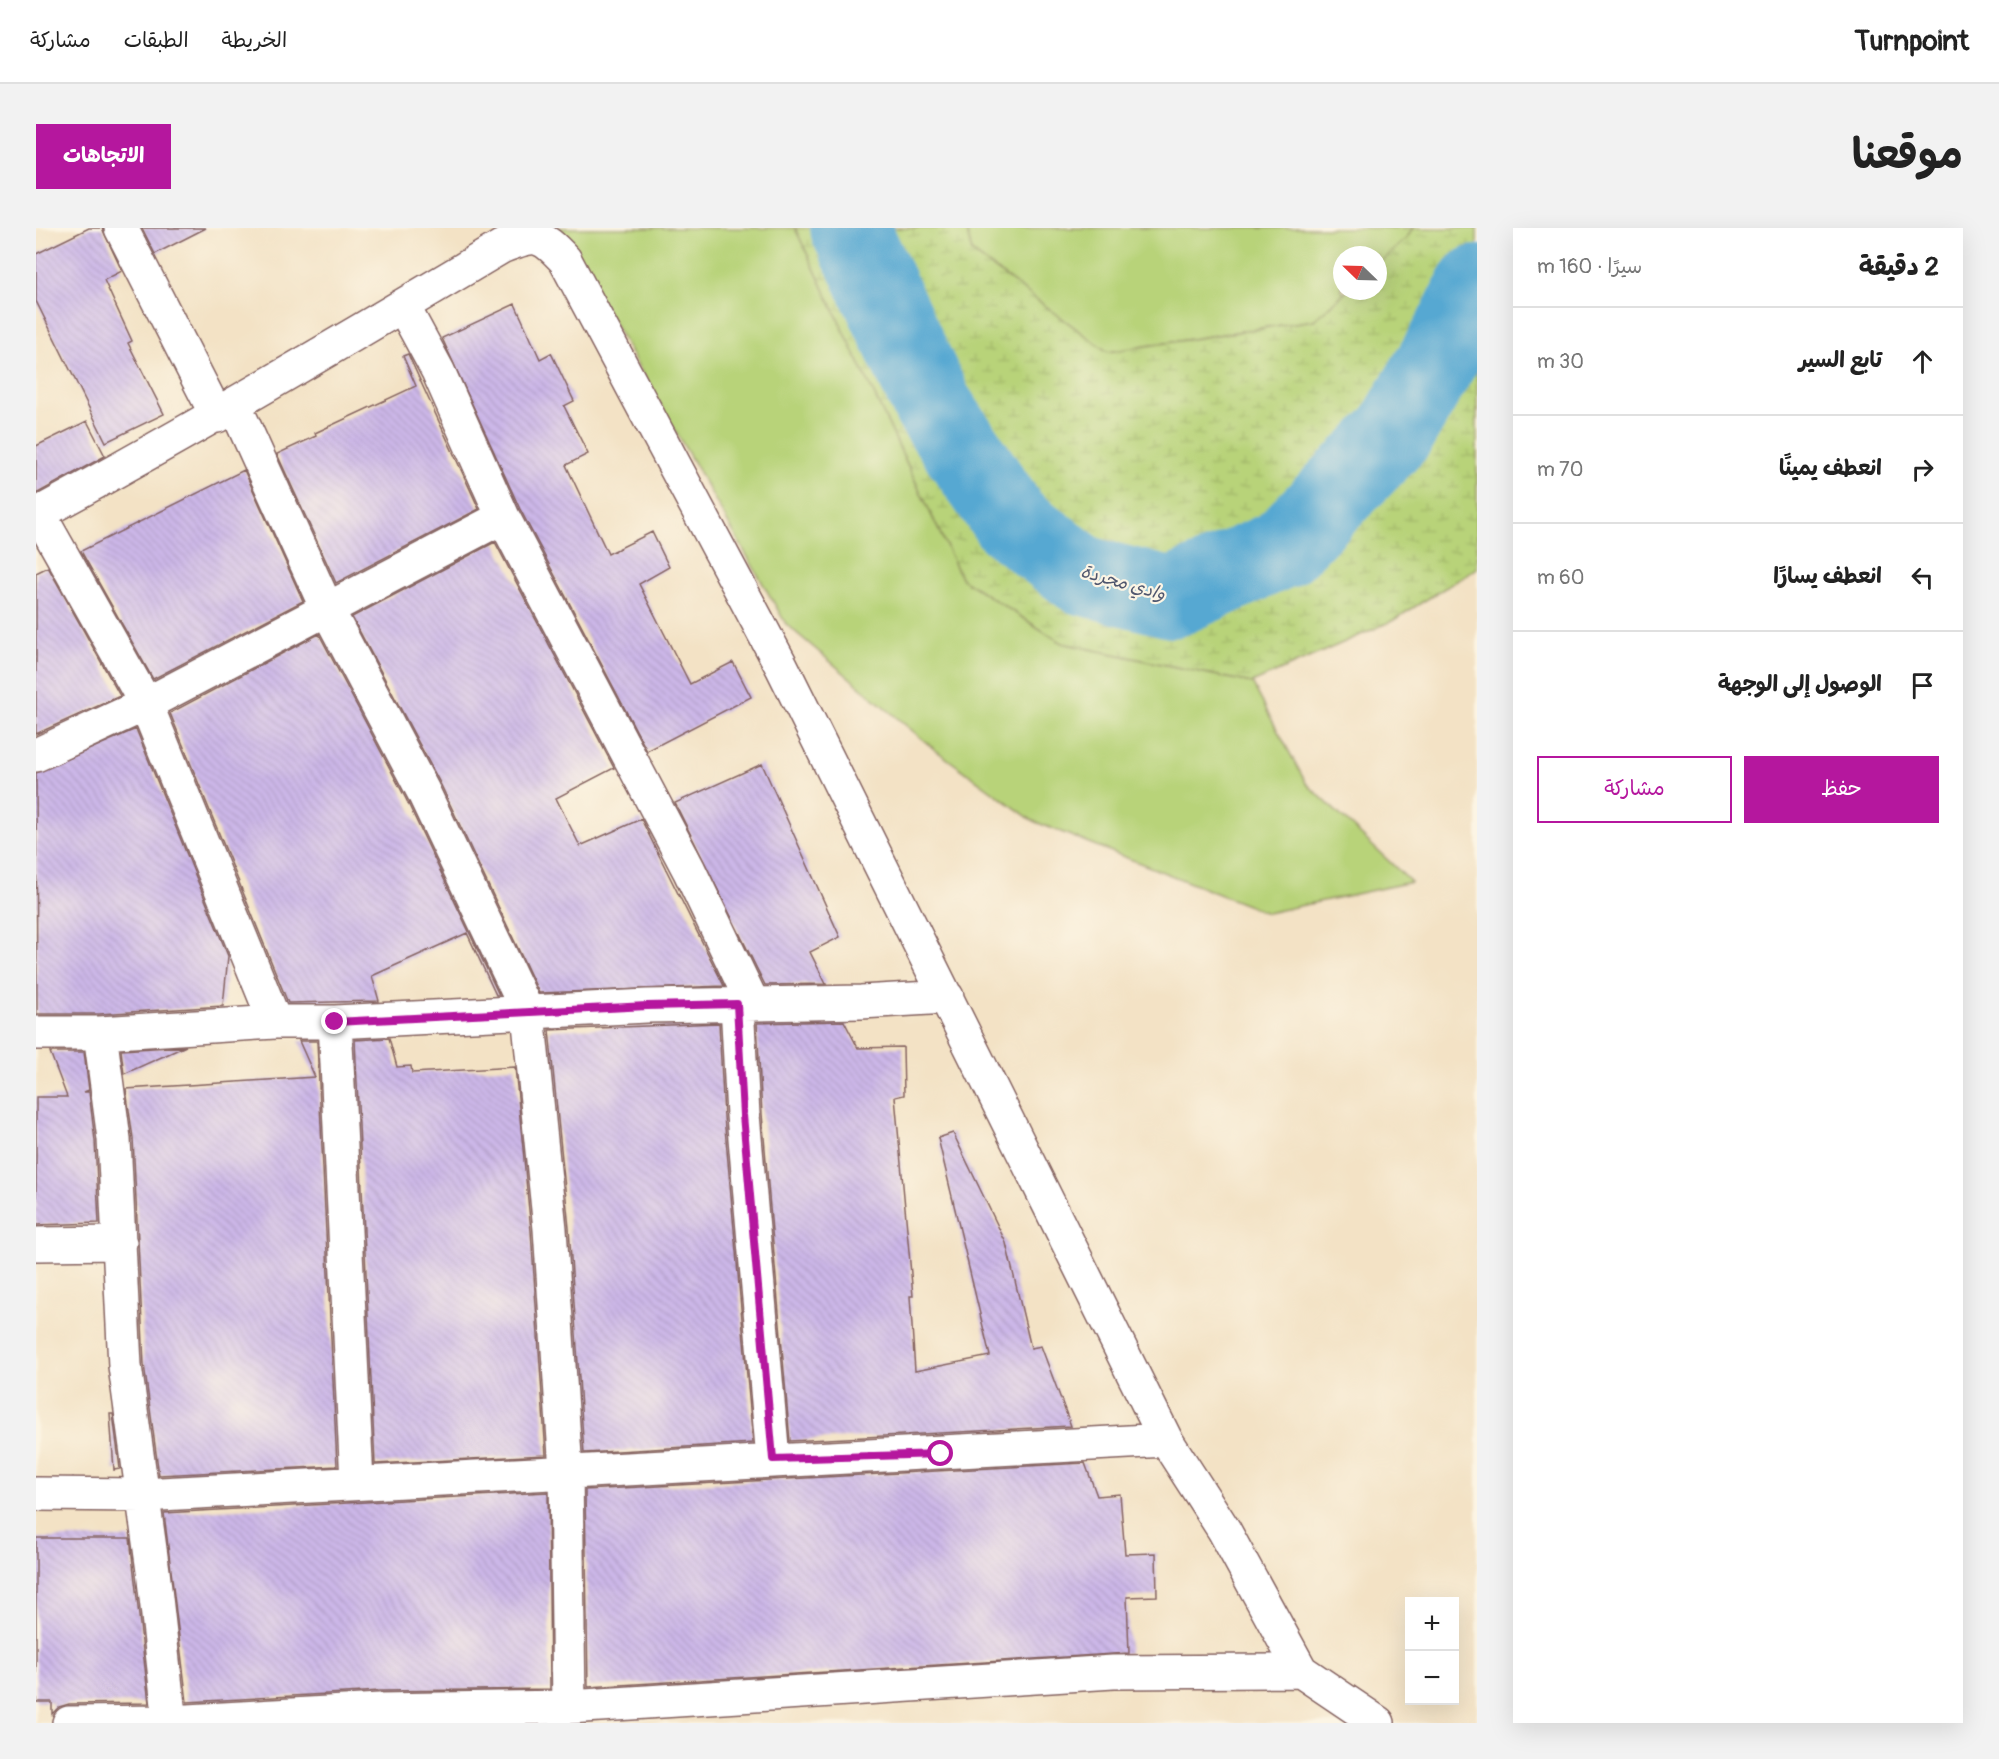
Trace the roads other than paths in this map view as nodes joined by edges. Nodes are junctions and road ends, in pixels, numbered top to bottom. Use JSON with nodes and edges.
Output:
{"nodes":[{"id":1,"x":122,"y":228,"type":"edge"},
{"id":2,"x":403,"y":306,"type":"junction"},
{"id":3,"x":226,"y":411,"type":"junction"},
{"id":4,"x":38,"y":514,"type":"edge"},
{"id":5,"x":504,"y":517,"type":"junction"},
{"id":6,"x":327,"y":609,"type":"junction"},
{"id":7,"x":146,"y":704,"type":"junction"},
{"id":8,"x":36,"y":755,"type":"edge"},
{"id":9,"x":947,"y":997,"type":"junction"},
{"id":10,"x":745,"y":1004,"type":"junction"},
{"id":11,"x":528,"y":1013,"type":"junction"},
{"id":12,"x":275,"y":1022,"type":"junction"},
{"id":13,"x":335,"y":1022,"type":"junction"},
{"id":14,"x":37,"y":1031,"type":"edge"},
{"id":15,"x":99,"y":1033,"type":"junction"},
{"id":16,"x":120,"y":1243,"type":"junction"},
{"id":17,"x":36,"y":1244,"type":"edge"},
{"id":18,"x":1166,"y":1440,"type":"junction"},
{"id":19,"x":773,"y":1459,"type":"junction"},
{"id":20,"x":566,"y":1471,"type":"junction"},
{"id":21,"x":357,"y":1482,"type":"junction"},
{"id":22,"x":36,"y":1494,"type":"edge"},
{"id":23,"x":142,"y":1495,"type":"junction"},
{"id":24,"x":1300,"y":1671,"type":"junction"},
{"id":25,"x":569,"y":1707,"type":"junction"},
{"id":26,"x":170,"y":1722,"type":"edge"},
{"id":27,"x":69,"y":1723,"type":"edge"},
{"id":28,"x":1378,"y":1723,"type":"edge"}],
"edges":[{"from":1,"to":3,"type":"street"},
{"from":2,"to":3,"type":"street"},
{"from":2,"to":5,"type":"street"},
{"from":2,"to":9,"type":"street"},
{"from":3,"to":4,"type":"street"},
{"from":3,"to":6,"type":"street"},
{"from":4,"to":7,"type":"street"},
{"from":5,"to":6,"type":"street"},
{"from":5,"to":10,"type":"street"},
{"from":6,"to":7,"type":"street"},
{"from":6,"to":11,"type":"street"},
{"from":7,"to":8,"type":"street"},
{"from":7,"to":12,"type":"street"},
{"from":9,"to":10,"type":"street"},
{"from":9,"to":18,"type":"street"},
{"from":10,"to":11,"type":"street"},
{"from":10,"to":19,"type":"street"},
{"from":11,"to":13,"type":"street"},
{"from":11,"to":20,"type":"street"},
{"from":12,"to":13,"type":"street"},
{"from":12,"to":15,"type":"street"},
{"from":13,"to":21,"type":"street"},
{"from":14,"to":15,"type":"street"},
{"from":15,"to":16,"type":"street"},
{"from":16,"to":17,"type":"street"},
{"from":16,"to":23,"type":"street"},
{"from":18,"to":19,"type":"street"},
{"from":18,"to":24,"type":"street"},
{"from":19,"to":20,"type":"street"},
{"from":20,"to":21,"type":"street"},
{"from":20,"to":25,"type":"street"},
{"from":21,"to":23,"type":"street"},
{"from":22,"to":23,"type":"street"},
{"from":23,"to":26,"type":"street"},
{"from":24,"to":25,"type":"street"},
{"from":24,"to":28,"type":"street"},
{"from":25,"to":26,"type":"street"},
{"from":26,"to":27,"type":"street"}]}
